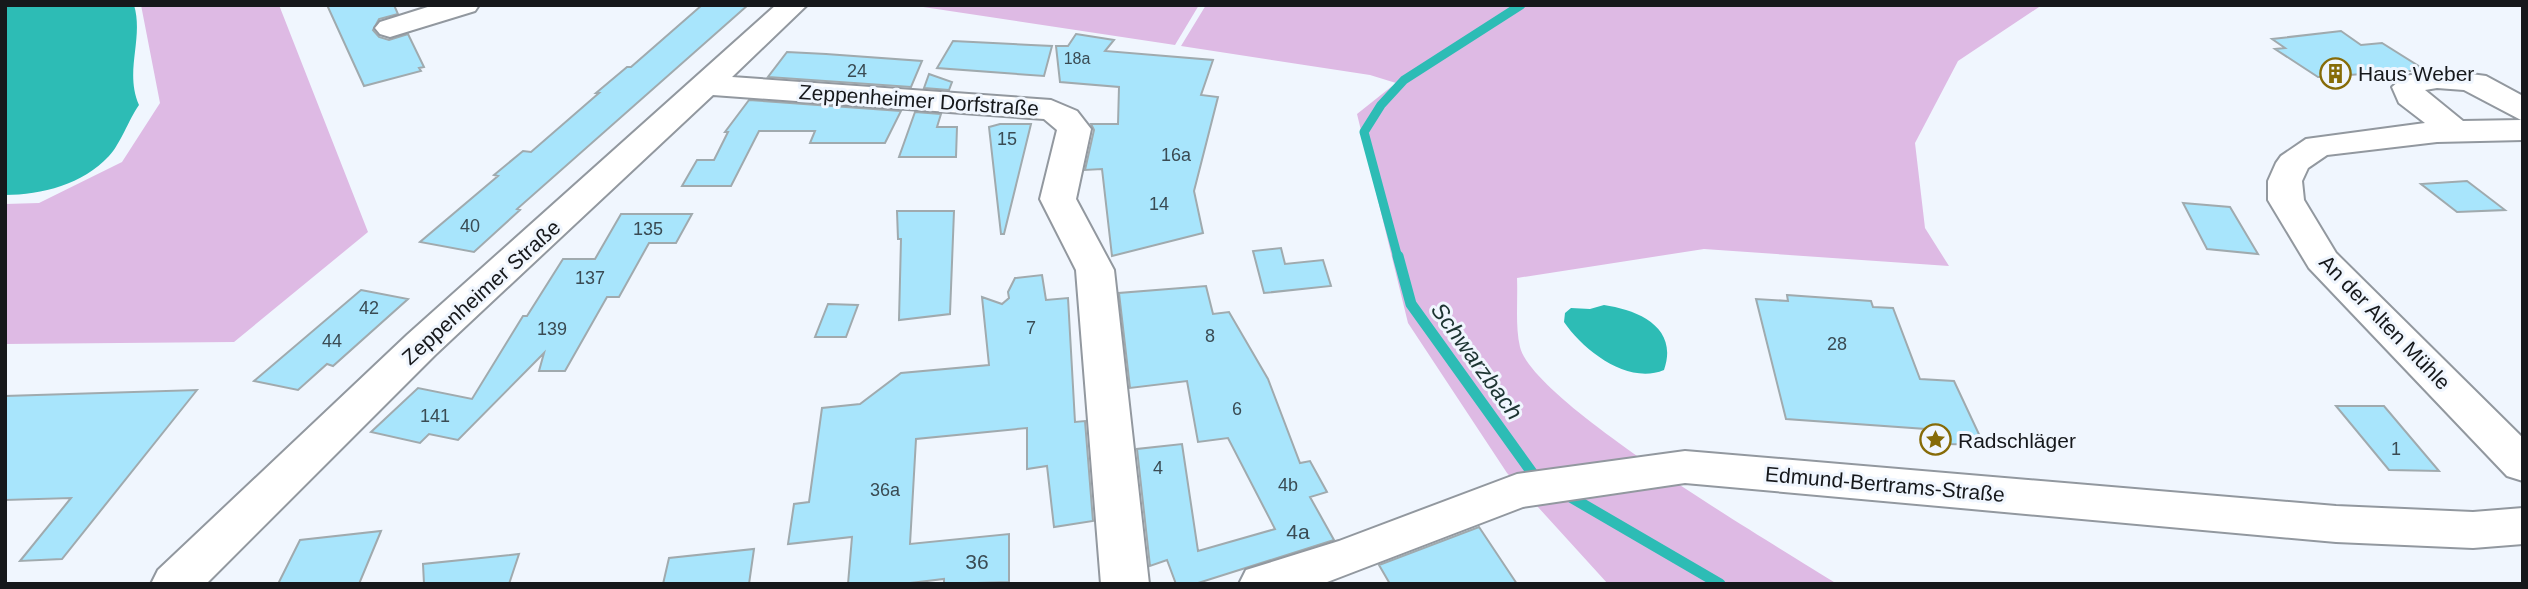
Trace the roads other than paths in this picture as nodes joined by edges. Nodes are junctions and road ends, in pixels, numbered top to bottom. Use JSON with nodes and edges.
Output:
{"nodes":[{"id":1,"x":466,"y":5,"type":"edge"},
{"id":2,"x":793,"y":5,"type":"edge"},
{"id":3,"x":390,"y":28,"type":"dead end"},
{"id":4,"x":708,"y":85,"type":"junction"},
{"id":5,"x":2523,"y":111,"type":"edge"},
{"id":6,"x":2523,"y":130,"type":"edge"},
{"id":7,"x":2456,"y":132,"type":"junction"},
{"id":8,"x":2523,"y":465,"type":"edge"},
{"id":9,"x":2523,"y":526,"type":"edge"},
{"id":10,"x":175,"y":584,"type":"edge"},
{"id":11,"x":1125,"y":584,"type":"edge"},
{"id":12,"x":1264,"y":584,"type":"edge"}],
"edges":[{"from":1,"to":3,"type":"street"},
{"from":2,"to":4,"type":"street","name":"Zeppenheimer Straße"},
{"from":4,"to":10,"type":"street","name":"Zeppenheimer Straße"},
{"from":4,"to":11,"type":"street","name":"Zeppenheimer Dorfstraße"},
{"from":5,"to":7,"type":"street"},
{"from":6,"to":7,"type":"street","name":"An der Alten Mühle"},
{"from":7,"to":8,"type":"street","name":"An der Alten Mühle"},
{"from":9,"to":12,"type":"street","name":"Edmund-Bertrams-Straße"}]}
